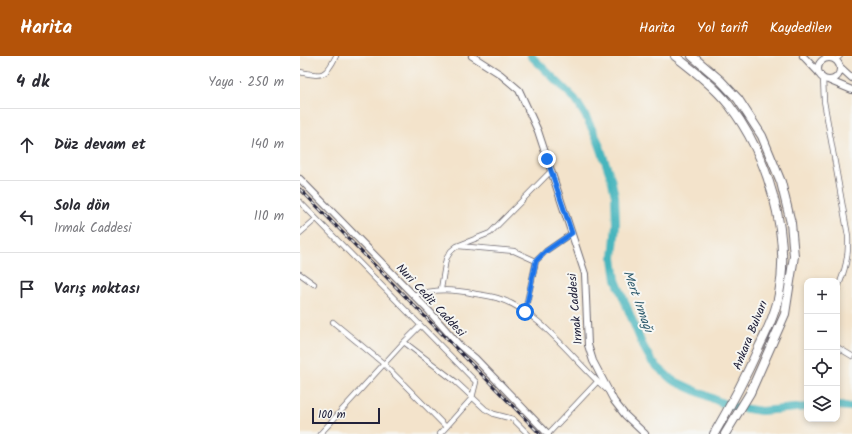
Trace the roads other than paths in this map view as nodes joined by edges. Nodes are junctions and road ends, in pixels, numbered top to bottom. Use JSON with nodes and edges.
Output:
{"nodes":[{"id":1,"x":336,"y":56,"type":"edge"},
{"id":2,"x":472,"y":56,"type":"edge"},
{"id":3,"x":675,"y":56,"type":"edge"},
{"id":4,"x":692,"y":56,"type":"edge"},
{"id":5,"x":803,"y":56,"type":"edge"},
{"id":6,"x":840,"y":56,"type":"edge"},
{"id":7,"x":831,"y":58,"type":"edge"},
{"id":8,"x":840,"y":67,"type":"junction"},
{"id":9,"x":300,"y":72,"type":"edge"},
{"id":10,"x":824,"y":78,"type":"junction"},
{"id":11,"x":852,"y":78,"type":"edge"},
{"id":12,"x":852,"y":90,"type":"edge"},
{"id":13,"x":551,"y":171,"type":"junction"},
{"id":14,"x":300,"y":179,"type":"edge"},
{"id":15,"x":300,"y":202,"type":"edge"},
{"id":16,"x":316,"y":219,"type":"junction"},
{"id":17,"x":300,"y":233,"type":"edge"},
{"id":18,"x":572,"y":233,"type":"junction"},
{"id":19,"x":457,"y":246,"type":"junction"},
{"id":20,"x":536,"y":261,"type":"junction"},
{"id":21,"x":300,"y":274,"type":"edge"},
{"id":22,"x":840,"y":283,"type":"edge"},
{"id":23,"x":314,"y":284,"type":"dead end"},
{"id":24,"x":441,"y":289,"type":"junction"},
{"id":25,"x":413,"y":295,"type":"junction"},
{"id":26,"x":525,"y":312,"type":"junction"},
{"id":27,"x":333,"y":322,"type":"dead end"},
{"id":28,"x":420,"y":326,"type":"junction"},
{"id":29,"x":404,"y":342,"type":"junction"},
{"id":30,"x":840,"y":349,"type":"edge"},
{"id":31,"x":852,"y":356,"type":"edge"},
{"id":32,"x":384,"y":364,"type":"junction"},
{"id":33,"x":597,"y":382,"type":"junction"},
{"id":34,"x":609,"y":392,"type":"junction"},
{"id":35,"x":472,"y":398,"type":"junction"},
{"id":36,"x":446,"y":427,"type":"junction"},
{"id":37,"x":320,"y":434,"type":"edge"},
{"id":38,"x":440,"y":434,"type":"edge"},
{"id":39,"x":528,"y":434,"type":"edge"},
{"id":40,"x":548,"y":434,"type":"edge"},
{"id":41,"x":645,"y":434,"type":"edge"},
{"id":42,"x":714,"y":434,"type":"edge"},
{"id":43,"x":725,"y":434,"type":"edge"}],
"edges":[{"from":1,"to":9,"type":"street"},
{"from":2,"to":13,"type":"street","name":"Irmak Caddesi"},
{"from":3,"to":42,"type":"highway","name":"Ankara Bulvarı"},
{"from":4,"to":43,"type":"highway","name":"Ankara Bulvarı"},
{"from":5,"to":10,"type":"street"},
{"from":6,"to":7,"type":"street"},
{"from":7,"to":8,"type":"street"},
{"from":7,"to":10,"type":"street"},
{"from":8,"to":10,"type":"street"},
{"from":8,"to":11,"type":"street"},
{"from":10,"to":12,"type":"street"},
{"from":10,"to":22,"type":"street"},
{"from":13,"to":18,"type":"street","name":"Irmak Caddesi"},
{"from":13,"to":19,"type":"street"},
{"from":14,"to":25,"type":"street","name":"Nuri Cedit Caddesi"},
{"from":15,"to":16,"type":"street"},
{"from":16,"to":17,"type":"street"},
{"from":16,"to":28,"type":"street"},
{"from":18,"to":20,"type":"street"},
{"from":18,"to":34,"type":"street","name":"Irmak Caddesi"},
{"from":19,"to":20,"type":"street"},
{"from":19,"to":24,"type":"street"},
{"from":20,"to":26,"type":"street"},
{"from":21,"to":23,"type":"street"},
{"from":24,"to":25,"type":"street"},
{"from":24,"to":26,"type":"street"},
{"from":25,"to":40,"type":"street","name":"Nuri Cedit Caddesi"},
{"from":26,"to":33,"type":"street"},
{"from":27,"to":32,"type":"street"},
{"from":28,"to":29,"type":"street"},
{"from":28,"to":35,"type":"street"},
{"from":29,"to":32,"type":"street"},
{"from":29,"to":35,"type":"street"},
{"from":30,"to":31,"type":"street"},
{"from":32,"to":36,"type":"street"},
{"from":32,"to":37,"type":"street"},
{"from":33,"to":34,"type":"street"},
{"from":33,"to":40,"type":"street"},
{"from":34,"to":41,"type":"street","name":"Irmak Caddesi"},
{"from":35,"to":36,"type":"street"},
{"from":35,"to":39,"type":"street"},
{"from":36,"to":38,"type":"street"}]}
